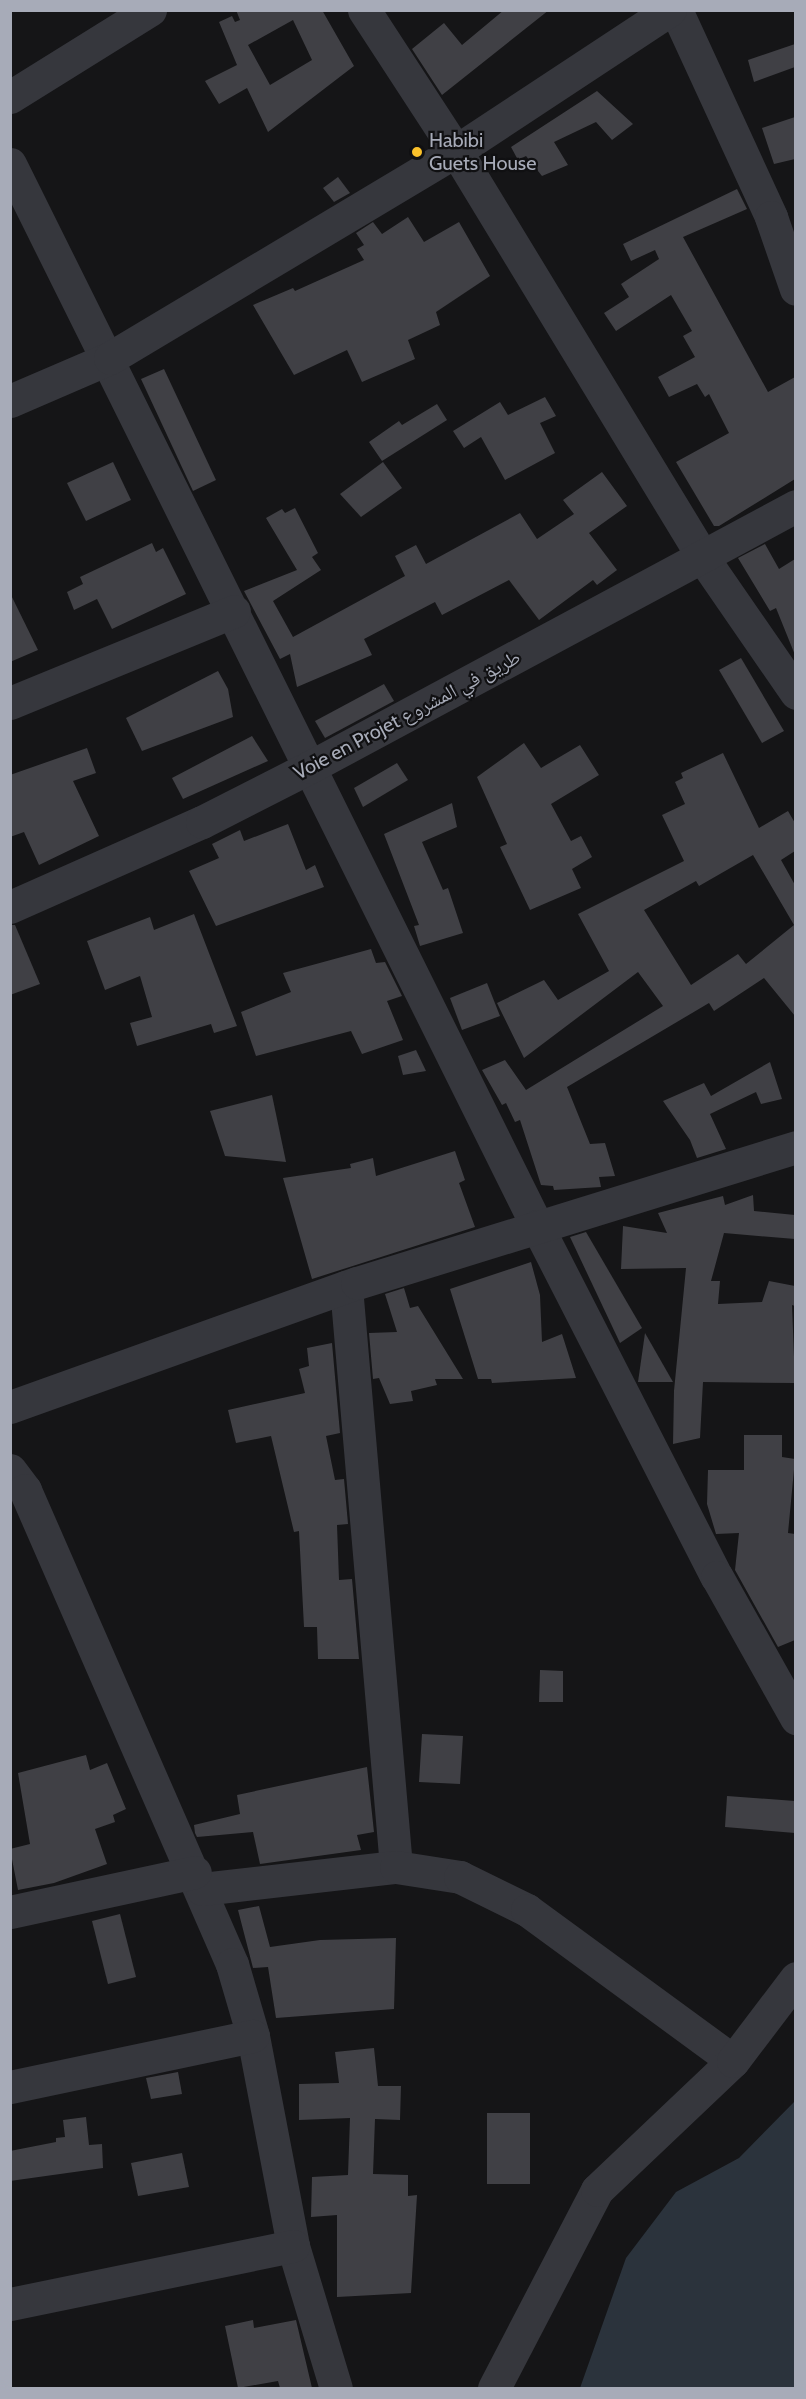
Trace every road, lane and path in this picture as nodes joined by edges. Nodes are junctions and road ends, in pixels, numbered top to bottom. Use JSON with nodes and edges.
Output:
{"nodes":[{"id":1,"x":150,"y":10,"type":"edge"},
{"id":2,"x":364,"y":10,"type":"edge"},
{"id":3,"x":670,"y":10,"type":"edge"},
{"id":4,"x":676,"y":10,"type":"edge"},
{"id":5,"x":10,"y":96,"type":"edge"},
{"id":6,"x":456,"y":151,"type":"junction"},
{"id":7,"x":10,"y":164,"type":"edge"},
{"id":8,"x":795,"y":289,"type":"edge"},
{"id":9,"x":110,"y":358,"type":"junction"},
{"id":10,"x":10,"y":401,"type":"edge"},
{"id":11,"x":795,"y":506,"type":"edge"},
{"id":12,"x":703,"y":558,"type":"junction"},
{"id":13,"x":234,"y":611,"type":"junction"},
{"id":14,"x":795,"y":693,"type":"edge"},
{"id":15,"x":10,"y":703,"type":"edge"},
{"id":16,"x":310,"y":767,"type":"junction"},
{"id":17,"x":10,"y":907,"type":"edge"},
{"id":18,"x":795,"y":1147,"type":"edge"},
{"id":19,"x":537,"y":1226,"type":"junction"},
{"id":20,"x":346,"y":1287,"type":"junction"},
{"id":21,"x":10,"y":1407,"type":"edge"},
{"id":22,"x":10,"y":1470,"type":"edge"},
{"id":23,"x":795,"y":1718,"type":"edge"},
{"id":24,"x":396,"y":1867,"type":"junction"},
{"id":25,"x":198,"y":1880,"type":"junction"},
{"id":26,"x":10,"y":1912,"type":"edge"},
{"id":27,"x":795,"y":1978,"type":"edge"},
{"id":28,"x":253,"y":2036,"type":"junction"},
{"id":29,"x":733,"y":2061,"type":"junction"},
{"id":30,"x":10,"y":2087,"type":"edge"},
{"id":31,"x":293,"y":2246,"type":"junction"},
{"id":32,"x":10,"y":2304,"type":"edge"},
{"id":33,"x":336,"y":2388,"type":"edge"},
{"id":34,"x":494,"y":2388,"type":"edge"}],
"edges":[{"from":1,"to":5,"type":"street"},
{"from":2,"to":6,"type":"street"},
{"from":3,"to":6,"type":"street"},
{"from":4,"to":8,"type":"street"},
{"from":6,"to":9,"type":"street"},
{"from":6,"to":12,"type":"street"},
{"from":7,"to":9,"type":"street"},
{"from":9,"to":10,"type":"street"},
{"from":9,"to":13,"type":"street"},
{"from":11,"to":12,"type":"street","name":"Voie en Projet طريق في المشروع"},
{"from":12,"to":14,"type":"street"},
{"from":12,"to":16,"type":"street","name":"Voie en Projet طريق في المشروع"},
{"from":13,"to":15,"type":"street"},
{"from":13,"to":16,"type":"street"},
{"from":16,"to":17,"type":"street","name":"Voie en Projet طريق في المشروع"},
{"from":16,"to":19,"type":"street"},
{"from":18,"to":19,"type":"street"},
{"from":19,"to":20,"type":"street"},
{"from":19,"to":23,"type":"street"},
{"from":20,"to":21,"type":"street"},
{"from":20,"to":24,"type":"street"},
{"from":22,"to":25,"type":"street"},
{"from":24,"to":25,"type":"street"},
{"from":24,"to":29,"type":"street"},
{"from":25,"to":26,"type":"street"},
{"from":25,"to":28,"type":"street"},
{"from":27,"to":29,"type":"street"},
{"from":28,"to":30,"type":"street"},
{"from":28,"to":31,"type":"street"},
{"from":29,"to":34,"type":"street"},
{"from":31,"to":32,"type":"street"},
{"from":31,"to":33,"type":"street"}]}
